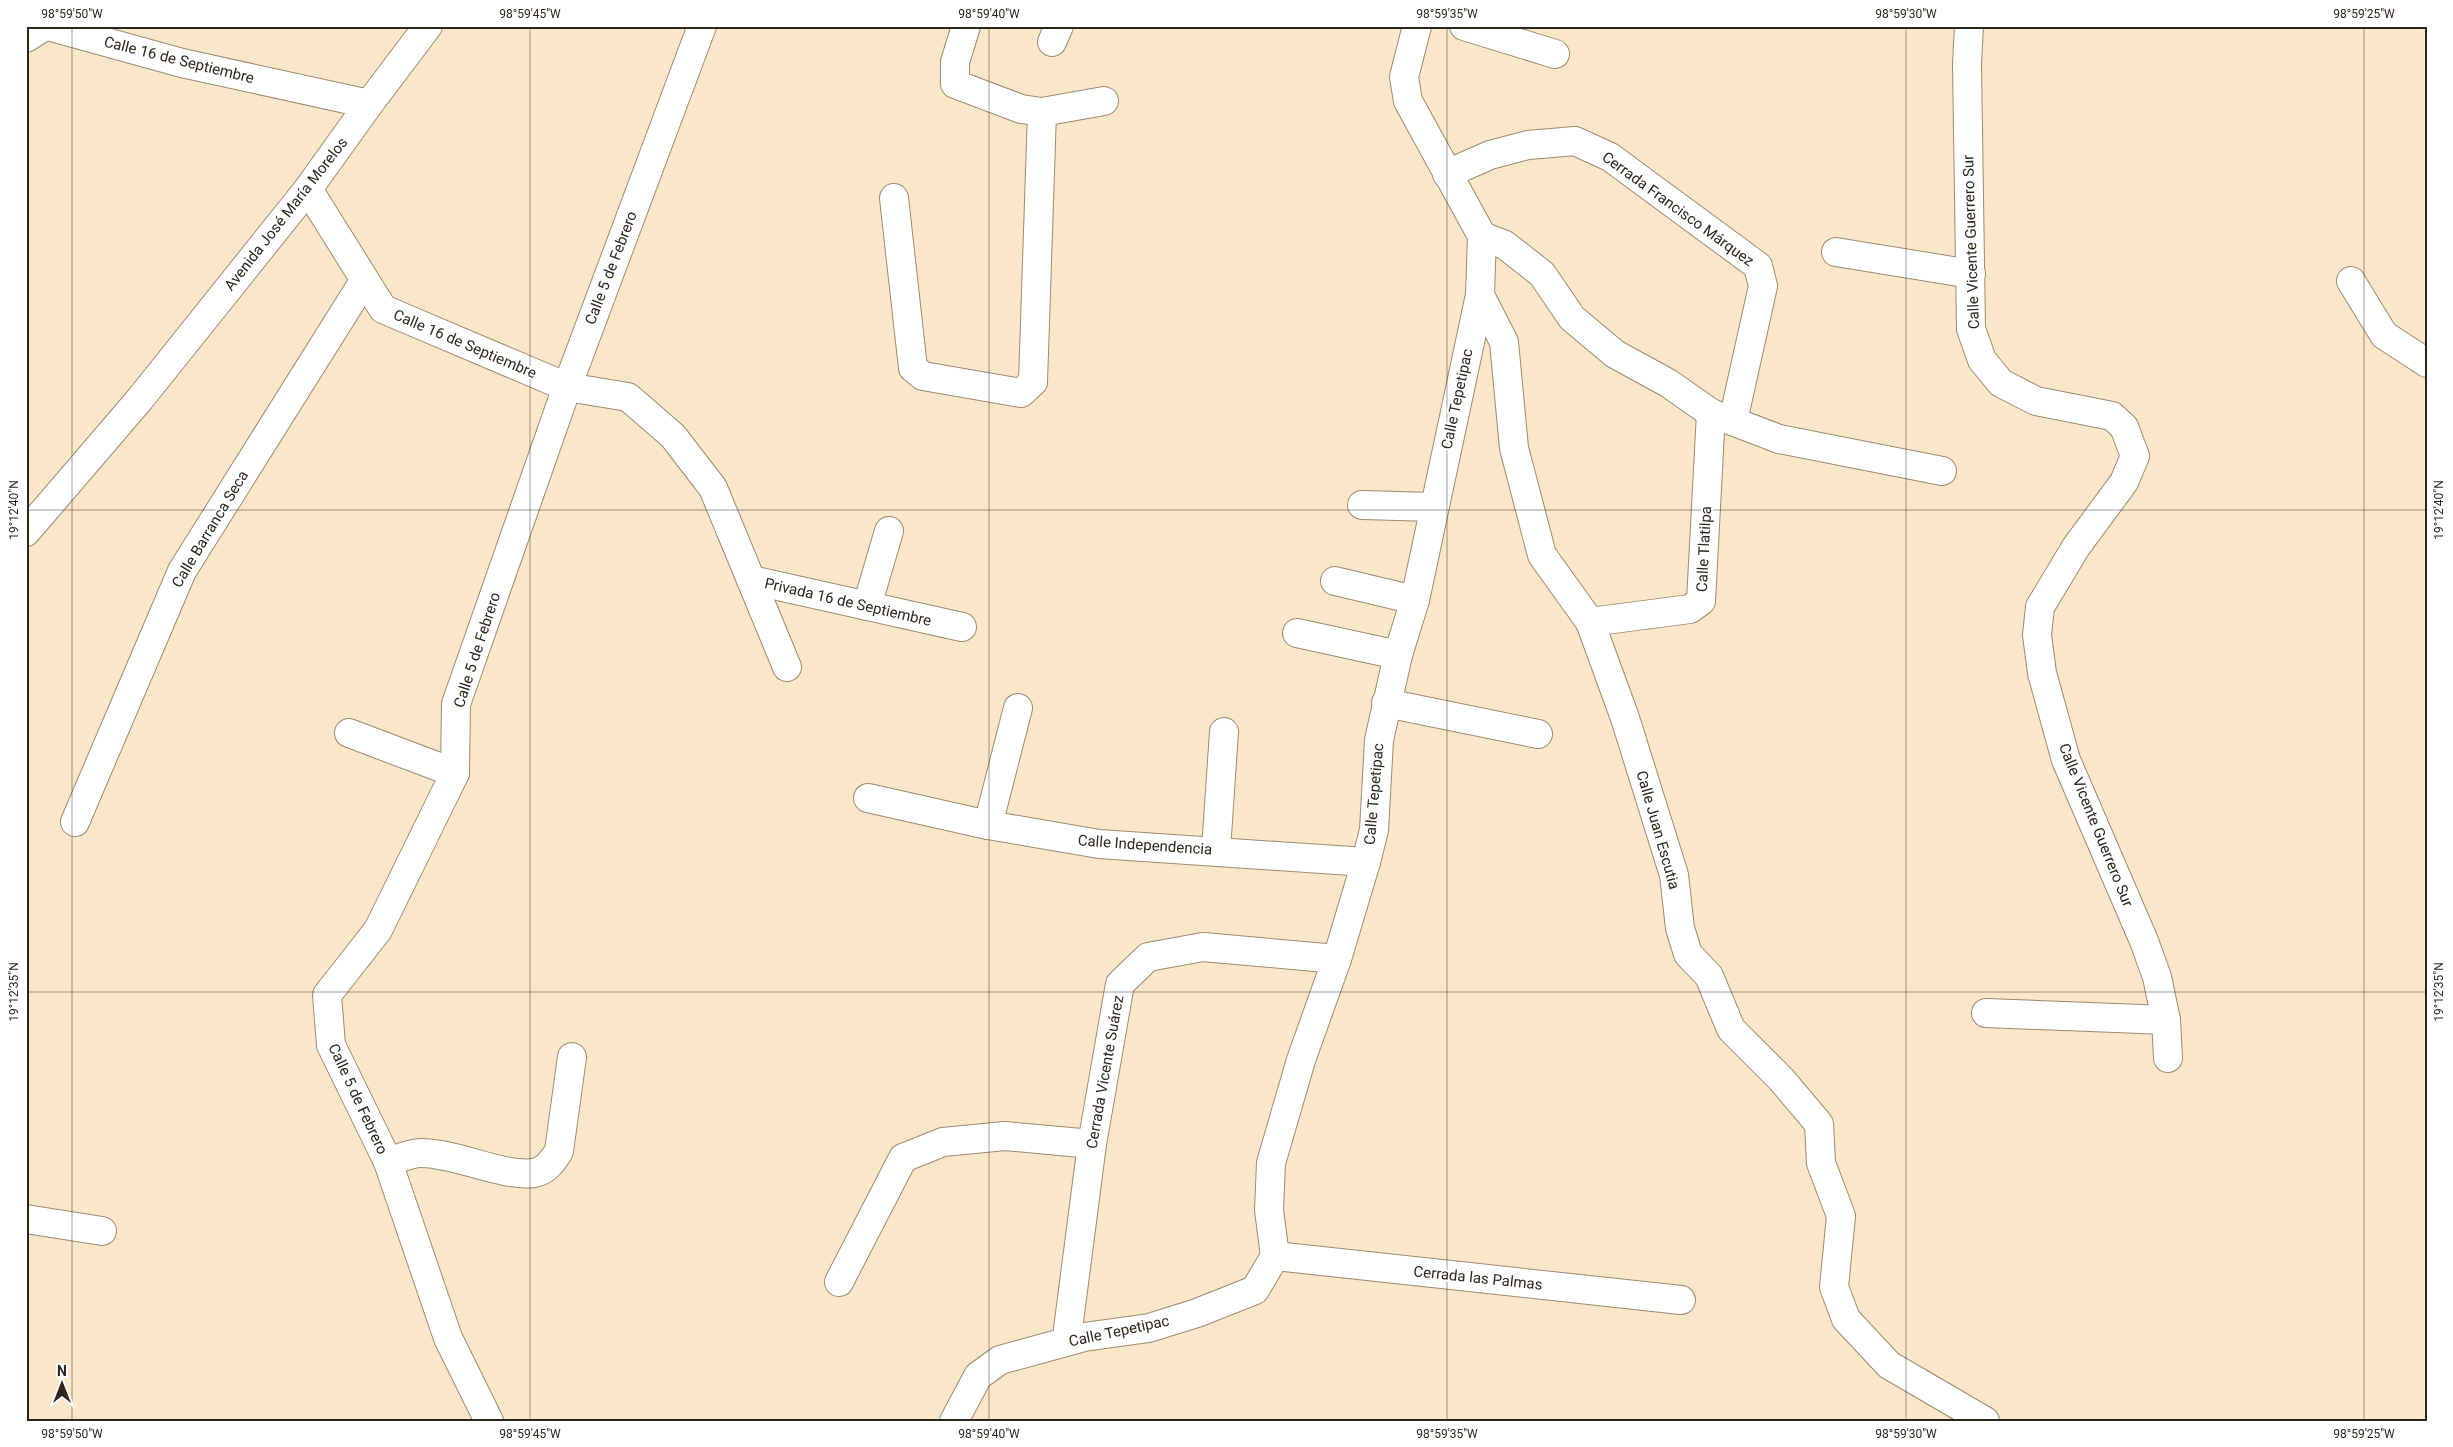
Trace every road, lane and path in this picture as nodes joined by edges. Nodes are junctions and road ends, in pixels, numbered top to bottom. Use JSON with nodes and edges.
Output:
{"nodes":[{"id":1,"x":46,"y":26,"type":"edge"},
{"id":2,"x":428,"y":26,"type":"edge"},
{"id":3,"x":702,"y":26,"type":"edge"},
{"id":4,"x":966,"y":26,"type":"edge"},
{"id":5,"x":1417,"y":26,"type":"edge"},
{"id":6,"x":1464,"y":26,"type":"edge"},
{"id":7,"x":1969,"y":26,"type":"edge"},
{"id":8,"x":26,"y":38,"type":"edge"},
{"id":9,"x":1556,"y":54,"type":"dead end"},
{"id":10,"x":1104,"y":101,"type":"dead end"},
{"id":11,"x":369,"y":104,"type":"junction"},
{"id":12,"x":1042,"y":112,"type":"junction"},
{"id":13,"x":1447,"y":174,"type":"junction"},
{"id":14,"x":308,"y":189,"type":"junction"},
{"id":15,"x":894,"y":198,"type":"dead end"},
{"id":16,"x":1482,"y":236,"type":"junction"},
{"id":17,"x":1836,"y":252,"type":"dead end"},
{"id":18,"x":1971,"y":274,"type":"junction"},
{"id":19,"x":364,"y":281,"type":"junction"},
{"id":20,"x":2351,"y":281,"type":"dead end"},
{"id":21,"x":1480,"y":295,"type":"junction"},
{"id":22,"x":2427,"y":363,"type":"edge"},
{"id":23,"x":567,"y":387,"type":"junction"},
{"id":24,"x":1722,"y":417,"type":"junction"},
{"id":25,"x":1942,"y":470,"type":"dead end"},
{"id":26,"x":1362,"y":505,"type":"dead end"},
{"id":27,"x":1434,"y":507,"type":"junction"},
{"id":28,"x":889,"y":531,"type":"dead end"},
{"id":29,"x":26,"y":532,"type":"edge"},
{"id":30,"x":751,"y":580,"type":"junction"},
{"id":31,"x":1335,"y":581,"type":"dead end"},
{"id":32,"x":1416,"y":600,"type":"junction"},
{"id":33,"x":867,"y":606,"type":"junction"},
{"id":34,"x":1590,"y":622,"type":"junction"},
{"id":35,"x":962,"y":627,"type":"dead end"},
{"id":36,"x":1297,"y":633,"type":"dead end"},
{"id":37,"x":1398,"y":655,"type":"junction"},
{"id":38,"x":787,"y":667,"type":"dead end"},
{"id":39,"x":1386,"y":703,"type":"junction"},
{"id":40,"x":1018,"y":708,"type":"dead end"},
{"id":41,"x":1224,"y":732,"type":"dead end"},
{"id":42,"x":349,"y":733,"type":"dead end"},
{"id":43,"x":1538,"y":734,"type":"dead end"},
{"id":44,"x":455,"y":773,"type":"junction"},
{"id":45,"x":868,"y":798,"type":"dead end"},
{"id":46,"x":75,"y":822,"type":"dead end"},
{"id":47,"x":988,"y":825,"type":"junction"},
{"id":48,"x":1216,"y":850,"type":"junction"},
{"id":49,"x":1366,"y":862,"type":"junction"},
{"id":50,"x":1337,"y":958,"type":"junction"},
{"id":51,"x":1986,"y":1013,"type":"dead end"},
{"id":52,"x":2166,"y":1020,"type":"junction"},
{"id":53,"x":572,"y":1057,"type":"dead end"},
{"id":54,"x":2168,"y":1058,"type":"dead end"},
{"id":55,"x":1092,"y":1144,"type":"junction"},
{"id":56,"x":388,"y":1162,"type":"junction"},
{"id":57,"x":26,"y":1219,"type":"edge"},
{"id":58,"x":102,"y":1231,"type":"dead end"},
{"id":59,"x":1275,"y":1256,"type":"junction"},
{"id":60,"x":839,"y":1282,"type":"dead end"},
{"id":61,"x":1681,"y":1300,"type":"dead end"},
{"id":62,"x":1068,"y":1329,"type":"dead end"},
{"id":63,"x":490,"y":1421,"type":"edge"},
{"id":64,"x":954,"y":1421,"type":"edge"},
{"id":65,"x":1985,"y":1421,"type":"edge"}],
"edges":[{"from":1,"to":8,"type":"street"},
{"from":1,"to":11,"type":"street","name":"Calle 16 de Septiembre"},
{"from":2,"to":11,"type":"street","name":"Avenida José María Morelos"},
{"from":3,"to":23,"type":"street","name":"Calle 5 de Febrero"},
{"from":4,"to":12,"type":"street"},
{"from":5,"to":13,"type":"street"},
{"from":6,"to":9,"type":"street"},
{"from":7,"to":18,"type":"street","name":"Calle Vicente Guerrero Sur"},
{"from":10,"to":12,"type":"street"},
{"from":11,"to":14,"type":"street","name":"Avenida José María Morelos"},
{"from":12,"to":15,"type":"street"},
{"from":13,"to":16,"type":"street"},
{"from":13,"to":24,"type":"street","name":"Cerrada Francisco Márquez"},
{"from":14,"to":19,"type":"street","name":"Calle 16 de Septiembre"},
{"from":14,"to":29,"type":"street","name":"Avenida José María Morelos"},
{"from":16,"to":21,"type":"street","name":"Calle Tepetipac"},
{"from":16,"to":24,"type":"street"},
{"from":17,"to":18,"type":"street"},
{"from":18,"to":52,"type":"street","name":"Calle Vicente Guerrero Sur"},
{"from":19,"to":23,"type":"street","name":"Calle 16 de Septiembre"},
{"from":19,"to":46,"type":"street","name":"Calle Barranca Seca"},
{"from":20,"to":22,"type":"street"},
{"from":21,"to":27,"type":"street","name":"Calle Tepetipac"},
{"from":21,"to":34,"type":"street","name":"Calle Juan Escutia"},
{"from":23,"to":30,"type":"street","name":"Privada 16 de Septiembre"},
{"from":23,"to":44,"type":"street","name":"Calle 5 de Febrero"},
{"from":24,"to":25,"type":"street"},
{"from":24,"to":34,"type":"street","name":"Calle Tlatilpa"},
{"from":26,"to":27,"type":"street"},
{"from":27,"to":32,"type":"street","name":"Calle Tepetipac"},
{"from":28,"to":33,"type":"street"},
{"from":30,"to":33,"type":"street","name":"Privada 16 de Septiembre"},
{"from":30,"to":38,"type":"street"},
{"from":31,"to":32,"type":"street"},
{"from":32,"to":37,"type":"street","name":"Calle Tepetipac"},
{"from":33,"to":35,"type":"street","name":"Privada 16 de Septiembre"},
{"from":34,"to":65,"type":"street","name":"Calle Juan Escutia"},
{"from":36,"to":37,"type":"street"},
{"from":37,"to":39,"type":"street","name":"Calle Tepetipac"},
{"from":39,"to":43,"type":"street"},
{"from":39,"to":49,"type":"street","name":"Calle Tepetipac"},
{"from":40,"to":47,"type":"street"},
{"from":41,"to":48,"type":"street"},
{"from":42,"to":44,"type":"street"},
{"from":44,"to":56,"type":"street","name":"Calle 5 de Febrero"},
{"from":45,"to":47,"type":"street","name":"Calle Independencia"},
{"from":47,"to":48,"type":"street","name":"Calle Independencia"},
{"from":48,"to":49,"type":"street","name":"Calle Independencia"},
{"from":49,"to":50,"type":"street","name":"Calle Tepetipac"},
{"from":50,"to":55,"type":"street","name":"Cerrada Vicente Suárez"},
{"from":50,"to":59,"type":"street","name":"Calle Tepetipac"},
{"from":51,"to":52,"type":"street"},
{"from":52,"to":54,"type":"street","name":"Calle Vicente Guerrero Sur"},
{"from":53,"to":56,"type":"street"},
{"from":55,"to":60,"type":"street"},
{"from":55,"to":62,"type":"street","name":"Cerrada Vicente Suárez"},
{"from":56,"to":63,"type":"street","name":"Calle 5 de Febrero"},
{"from":57,"to":58,"type":"street"},
{"from":59,"to":61,"type":"street","name":"Cerrada las Palmas"},
{"from":59,"to":64,"type":"street","name":"Calle Tepetipac"}]}
